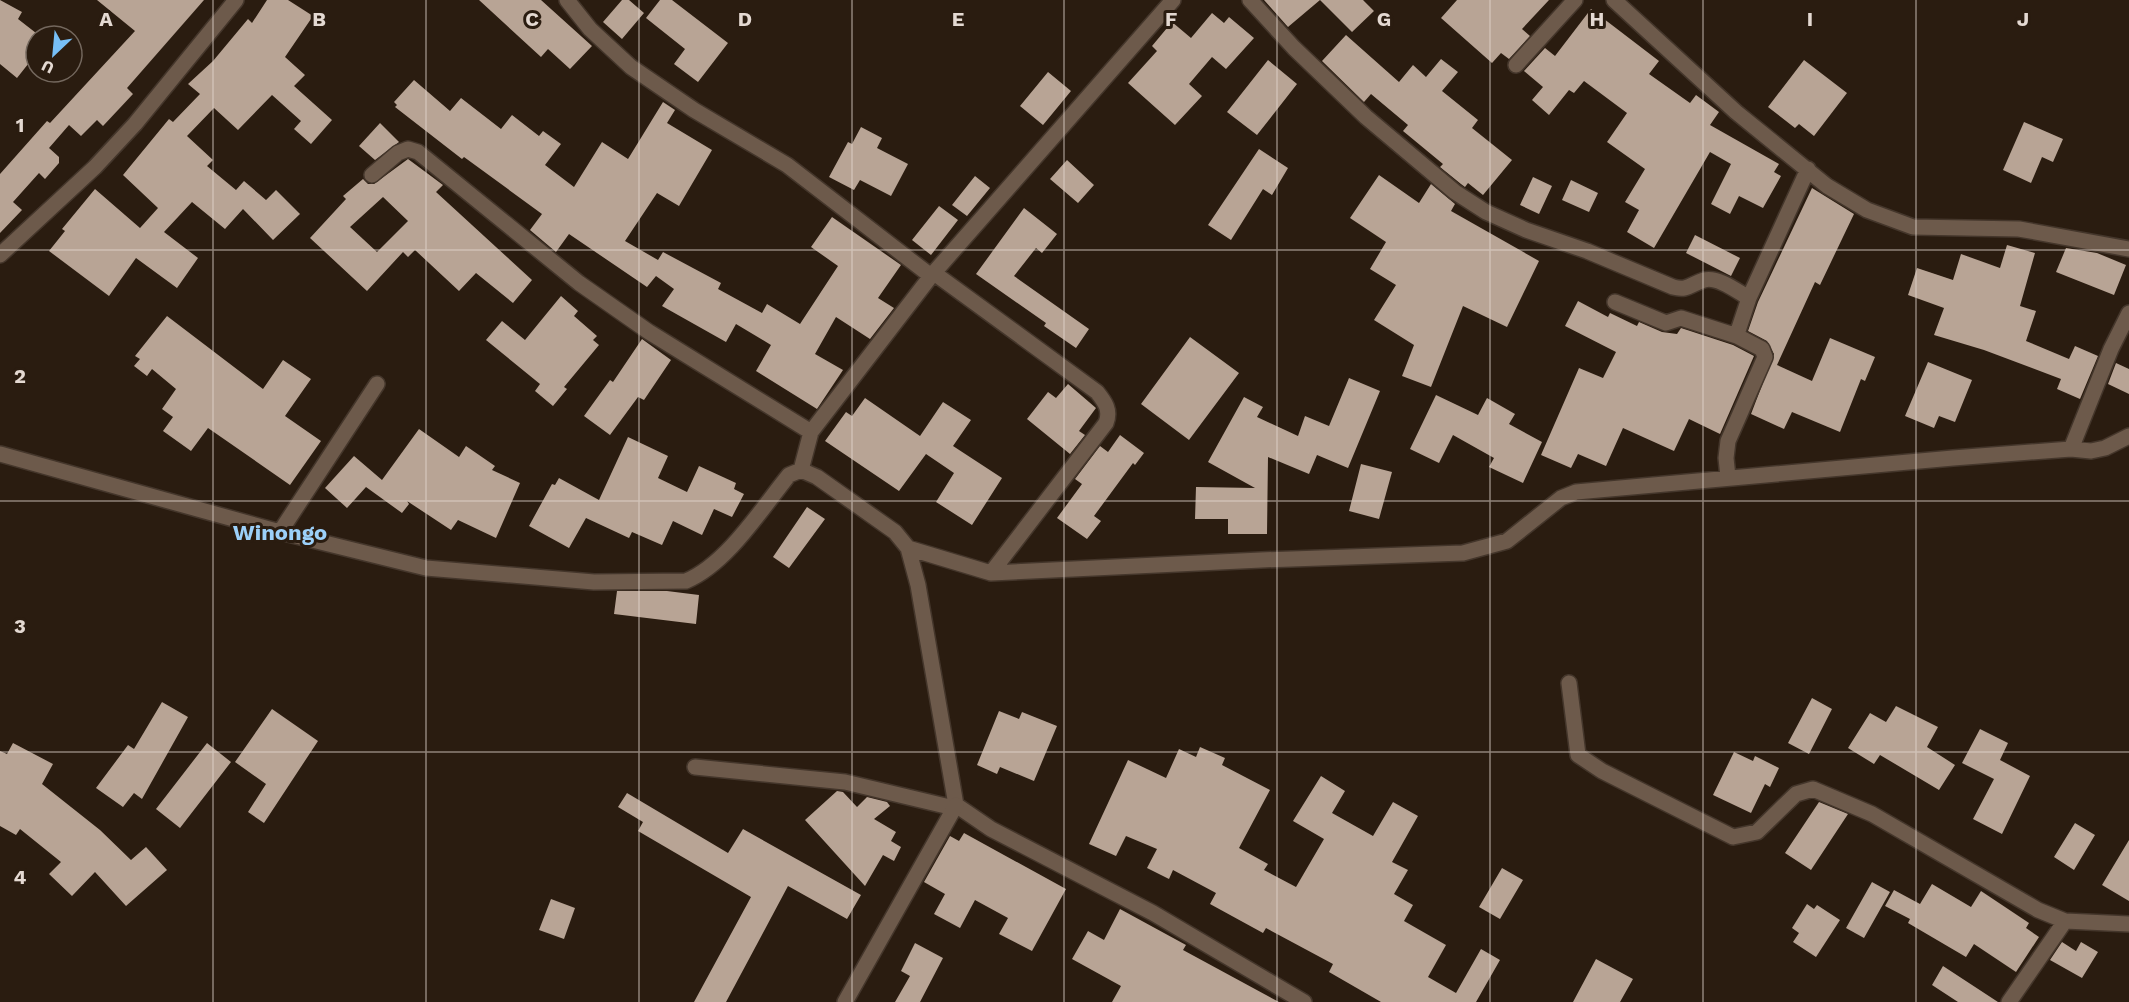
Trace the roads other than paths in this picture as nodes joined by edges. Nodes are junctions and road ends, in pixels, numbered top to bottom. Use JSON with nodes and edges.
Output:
{"nodes":[{"id":1,"x":236,"y":0,"type":"edge"},
{"id":2,"x":567,"y":0,"type":"edge"},
{"id":3,"x":1173,"y":0,"type":"edge"},
{"id":4,"x":1250,"y":0,"type":"edge"},
{"id":5,"x":1575,"y":0,"type":"edge"},
{"id":6,"x":1614,"y":0,"type":"edge"},
{"id":7,"x":1516,"y":64,"type":"dead end"},
{"id":8,"x":1808,"y":169,"type":"junction"},
{"id":9,"x":372,"y":174,"type":"dead end"},
{"id":10,"x":2129,"y":249,"type":"edge"},
{"id":11,"x":0,"y":255,"type":"edge"},
{"id":12,"x":932,"y":275,"type":"junction"},
{"id":13,"x":1749,"y":298,"type":"junction"},
{"id":14,"x":1615,"y":302,"type":"dead end"},
{"id":15,"x":2129,"y":313,"type":"edge"},
{"id":16,"x":1737,"y":336,"type":"junction"},
{"id":17,"x":377,"y":384,"type":"dead end"},
{"id":18,"x":811,"y":432,"type":"junction"},
{"id":19,"x":2129,"y":436,"type":"edge"},
{"id":20,"x":2071,"y":449,"type":"junction"},
{"id":21,"x":0,"y":454,"type":"edge"},
{"id":22,"x":801,"y":470,"type":"junction"},
{"id":23,"x":1728,"y":477,"type":"junction"},
{"id":24,"x":280,"y":532,"type":"junction"},
{"id":25,"x":908,"y":548,"type":"junction"},
{"id":26,"x":991,"y":573,"type":"junction"},
{"id":27,"x":1569,"y":683,"type":"dead end"},
{"id":28,"x":695,"y":767,"type":"dead end"},
{"id":29,"x":955,"y":806,"type":"junction"},
{"id":30,"x":2065,"y":921,"type":"junction"},
{"id":31,"x":2129,"y":924,"type":"edge"},
{"id":32,"x":844,"y":1002,"type":"edge"},
{"id":33,"x":1304,"y":1002,"type":"edge"},
{"id":34,"x":2009,"y":1002,"type":"edge"}],
"edges":[{"from":1,"to":11,"type":"street"},
{"from":2,"to":12,"type":"street"},
{"from":3,"to":12,"type":"street"},
{"from":4,"to":13,"type":"street"},
{"from":5,"to":7,"type":"street"},
{"from":6,"to":8,"type":"street"},
{"from":8,"to":10,"type":"street"},
{"from":8,"to":13,"type":"street"},
{"from":9,"to":18,"type":"street"},
{"from":12,"to":18,"type":"street"},
{"from":12,"to":26,"type":"street"},
{"from":13,"to":16,"type":"street"},
{"from":14,"to":16,"type":"street"},
{"from":15,"to":20,"type":"street"},
{"from":16,"to":23,"type":"street"},
{"from":17,"to":24,"type":"street"},
{"from":18,"to":22,"type":"street"},
{"from":19,"to":20,"type":"street"},
{"from":20,"to":23,"type":"street"},
{"from":21,"to":24,"type":"street"},
{"from":22,"to":24,"type":"street"},
{"from":22,"to":25,"type":"street"},
{"from":23,"to":26,"type":"street"},
{"from":25,"to":26,"type":"street"},
{"from":25,"to":29,"type":"street"},
{"from":27,"to":30,"type":"street"},
{"from":28,"to":29,"type":"street"},
{"from":29,"to":32,"type":"street"},
{"from":29,"to":33,"type":"street"},
{"from":30,"to":31,"type":"street"},
{"from":30,"to":34,"type":"street"}]}
